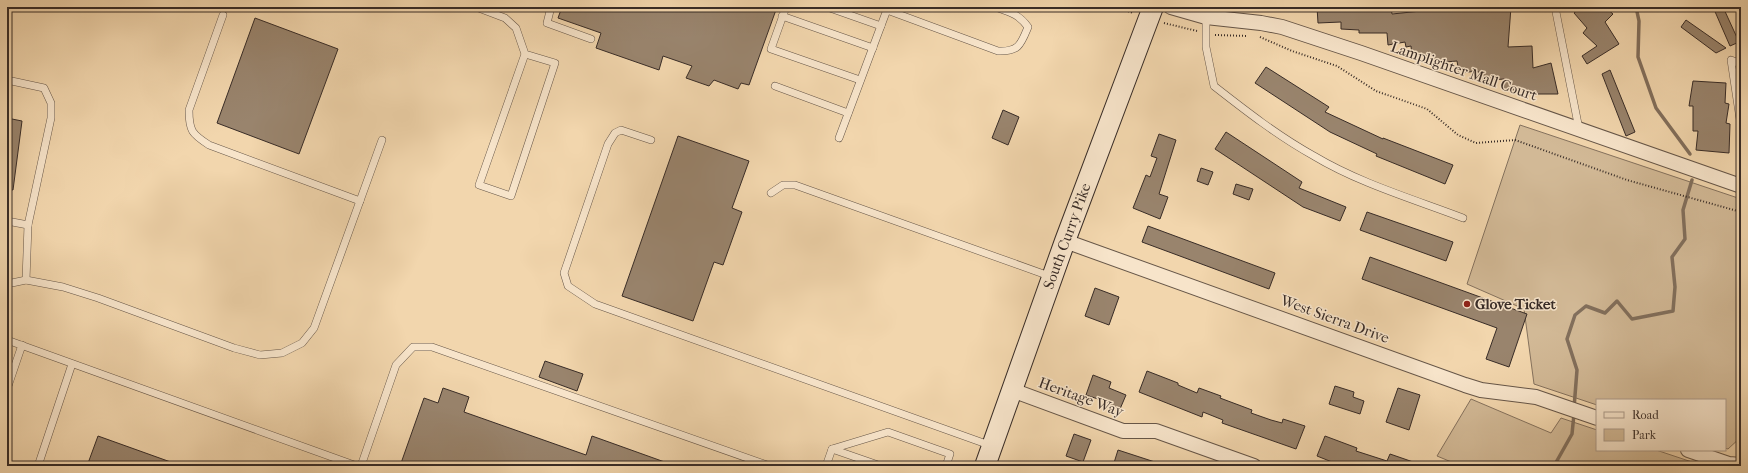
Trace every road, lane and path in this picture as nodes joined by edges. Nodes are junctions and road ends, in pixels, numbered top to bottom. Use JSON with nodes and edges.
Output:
{"nodes":[{"id":1,"x":476,"y":7,"type":"edge"},
{"id":2,"x":551,"y":7,"type":"edge"},
{"id":3,"x":786,"y":7,"type":"edge"},
{"id":4,"x":827,"y":7,"type":"edge"},
{"id":5,"x":995,"y":7,"type":"edge"},
{"id":6,"x":1117,"y":7,"type":"edge"},
{"id":7,"x":1153,"y":7,"type":"edge"},
{"id":8,"x":1171,"y":7,"type":"edge"},
{"id":9,"x":1555,"y":7,"type":"edge"},
{"id":10,"x":887,"y":9,"type":"edge"},
{"id":11,"x":1126,"y":10,"type":"dead end"},
{"id":12,"x":223,"y":15,"type":"dead end"},
{"id":13,"x":782,"y":16,"type":"junction"},
{"id":14,"x":1206,"y":17,"type":"junction"},
{"id":15,"x":1167,"y":24,"type":"dead end"},
{"id":16,"x":881,"y":26,"type":"junction"},
{"id":17,"x":1198,"y":31,"type":"dead end"},
{"id":18,"x":1213,"y":35,"type":"dead end"},
{"id":19,"x":1251,"y":36,"type":"dead end"},
{"id":20,"x":1257,"y":36,"type":"dead end"},
{"id":21,"x":591,"y":38,"type":"dead end"},
{"id":22,"x":873,"y":48,"type":"junction"},
{"id":23,"x":525,"y":54,"type":"junction"},
{"id":24,"x":1741,"y":64,"type":"edge"},
{"id":25,"x":7,"y":80,"type":"edge"},
{"id":26,"x":860,"y":80,"type":"junction"},
{"id":27,"x":775,"y":86,"type":"dead end"},
{"id":28,"x":848,"y":113,"type":"junction"},
{"id":29,"x":1741,"y":126,"type":"edge"},
{"id":30,"x":1579,"y":129,"type":"junction"},
{"id":31,"x":839,"y":138,"type":"dead end"},
{"id":32,"x":382,"y":140,"type":"dead end"},
{"id":33,"x":651,"y":140,"type":"dead end"},
{"id":34,"x":1741,"y":186,"type":"edge"},
{"id":35,"x":771,"y":193,"type":"dead end"},
{"id":36,"x":360,"y":201,"type":"junction"},
{"id":37,"x":1741,"y":212,"type":"edge"},
{"id":38,"x":1463,"y":218,"type":"dead end"},
{"id":39,"x":7,"y":221,"type":"edge"},
{"id":40,"x":28,"y":225,"type":"junction"},
{"id":41,"x":1065,"y":241,"type":"junction"},
{"id":42,"x":1052,"y":277,"type":"junction"},
{"id":43,"x":26,"y":280,"type":"junction"},
{"id":44,"x":7,"y":284,"type":"edge"},
{"id":45,"x":7,"y":340,"type":"edge"},
{"id":46,"x":22,"y":346,"type":"junction"},
{"id":47,"x":72,"y":364,"type":"junction"},
{"id":48,"x":9,"y":378,"type":"edge"},
{"id":49,"x":7,"y":389,"type":"edge"},
{"id":50,"x":1012,"y":390,"type":"junction"},
{"id":51,"x":1595,"y":418,"type":"edge"},
{"id":52,"x":992,"y":446,"type":"junction"},
{"id":53,"x":832,"y":449,"type":"junction"},
{"id":54,"x":1691,"y":451,"type":"edge"},
{"id":55,"x":1741,"y":465,"type":"edge"},
{"id":56,"x":38,"y":466,"type":"edge"},
{"id":57,"x":357,"y":466,"type":"edge"},
{"id":58,"x":361,"y":466,"type":"edge"},
{"id":59,"x":770,"y":466,"type":"edge"},
{"id":60,"x":826,"y":466,"type":"edge"},
{"id":61,"x":881,"y":466,"type":"edge"},
{"id":62,"x":946,"y":466,"type":"edge"},
{"id":63,"x":984,"y":466,"type":"edge"},
{"id":64,"x":1254,"y":466,"type":"edge"}],
"edges":[{"from":1,"to":23,"type":"lane"},
{"from":2,"to":21,"type":"lane"},
{"from":3,"to":13,"type":"lane"},
{"from":4,"to":16,"type":"lane"},
{"from":5,"to":10,"type":"lane"},
{"from":6,"to":11,"type":"path"},
{"from":7,"to":41,"type":"main road","name":"South Curry Pike"},
{"from":8,"to":14,"type":"street","name":"Lamplighter Mall Court"},
{"from":9,"to":30,"type":"lane"},
{"from":10,"to":16,"type":"lane"},
{"from":12,"to":36,"type":"lane"},
{"from":13,"to":22,"type":"lane"},
{"from":13,"to":26,"type":"lane"},
{"from":14,"to":30,"type":"street","name":"Lamplighter Mall Court"},
{"from":14,"to":38,"type":"lane"},
{"from":15,"to":17,"type":"path"},
{"from":16,"to":22,"type":"lane"},
{"from":18,"to":19,"type":"path"},
{"from":20,"to":37,"type":"path"},
{"from":22,"to":26,"type":"lane"},
{"from":23,"to":23,"type":"lane"},
{"from":24,"to":29,"type":"lane"},
{"from":25,"to":40,"type":"lane"},
{"from":26,"to":28,"type":"lane"},
{"from":27,"to":28,"type":"lane"},
{"from":28,"to":31,"type":"lane"},
{"from":30,"to":34,"type":"street","name":"Lamplighter Mall Court"},
{"from":32,"to":36,"type":"lane"},
{"from":33,"to":52,"type":"lane"},
{"from":35,"to":42,"type":"lane"},
{"from":36,"to":43,"type":"lane"},
{"from":39,"to":40,"type":"lane"},
{"from":40,"to":43,"type":"lane"},
{"from":41,"to":42,"type":"main road","name":"South Curry Pike"},
{"from":41,"to":51,"type":"street","name":"West Sierra Drive"},
{"from":42,"to":50,"type":"main road","name":"South Curry Pike"},
{"from":43,"to":44,"type":"lane"},
{"from":45,"to":46,"type":"lane"},
{"from":46,"to":47,"type":"lane"},
{"from":46,"to":48,"type":"lane"},
{"from":47,"to":56,"type":"lane"},
{"from":47,"to":57,"type":"lane"},
{"from":48,"to":49,"type":"lane"},
{"from":50,"to":52,"type":"main road","name":"South Curry Pike"},
{"from":50,"to":64,"type":"street","name":"Heritage Way"},
{"from":52,"to":63,"type":"main road","name":"South Curry Pike"},
{"from":53,"to":60,"type":"lane"},
{"from":53,"to":61,"type":"lane"},
{"from":53,"to":62,"type":"lane"},
{"from":54,"to":55,"type":"street"},
{"from":58,"to":59,"type":"lane"}]}
